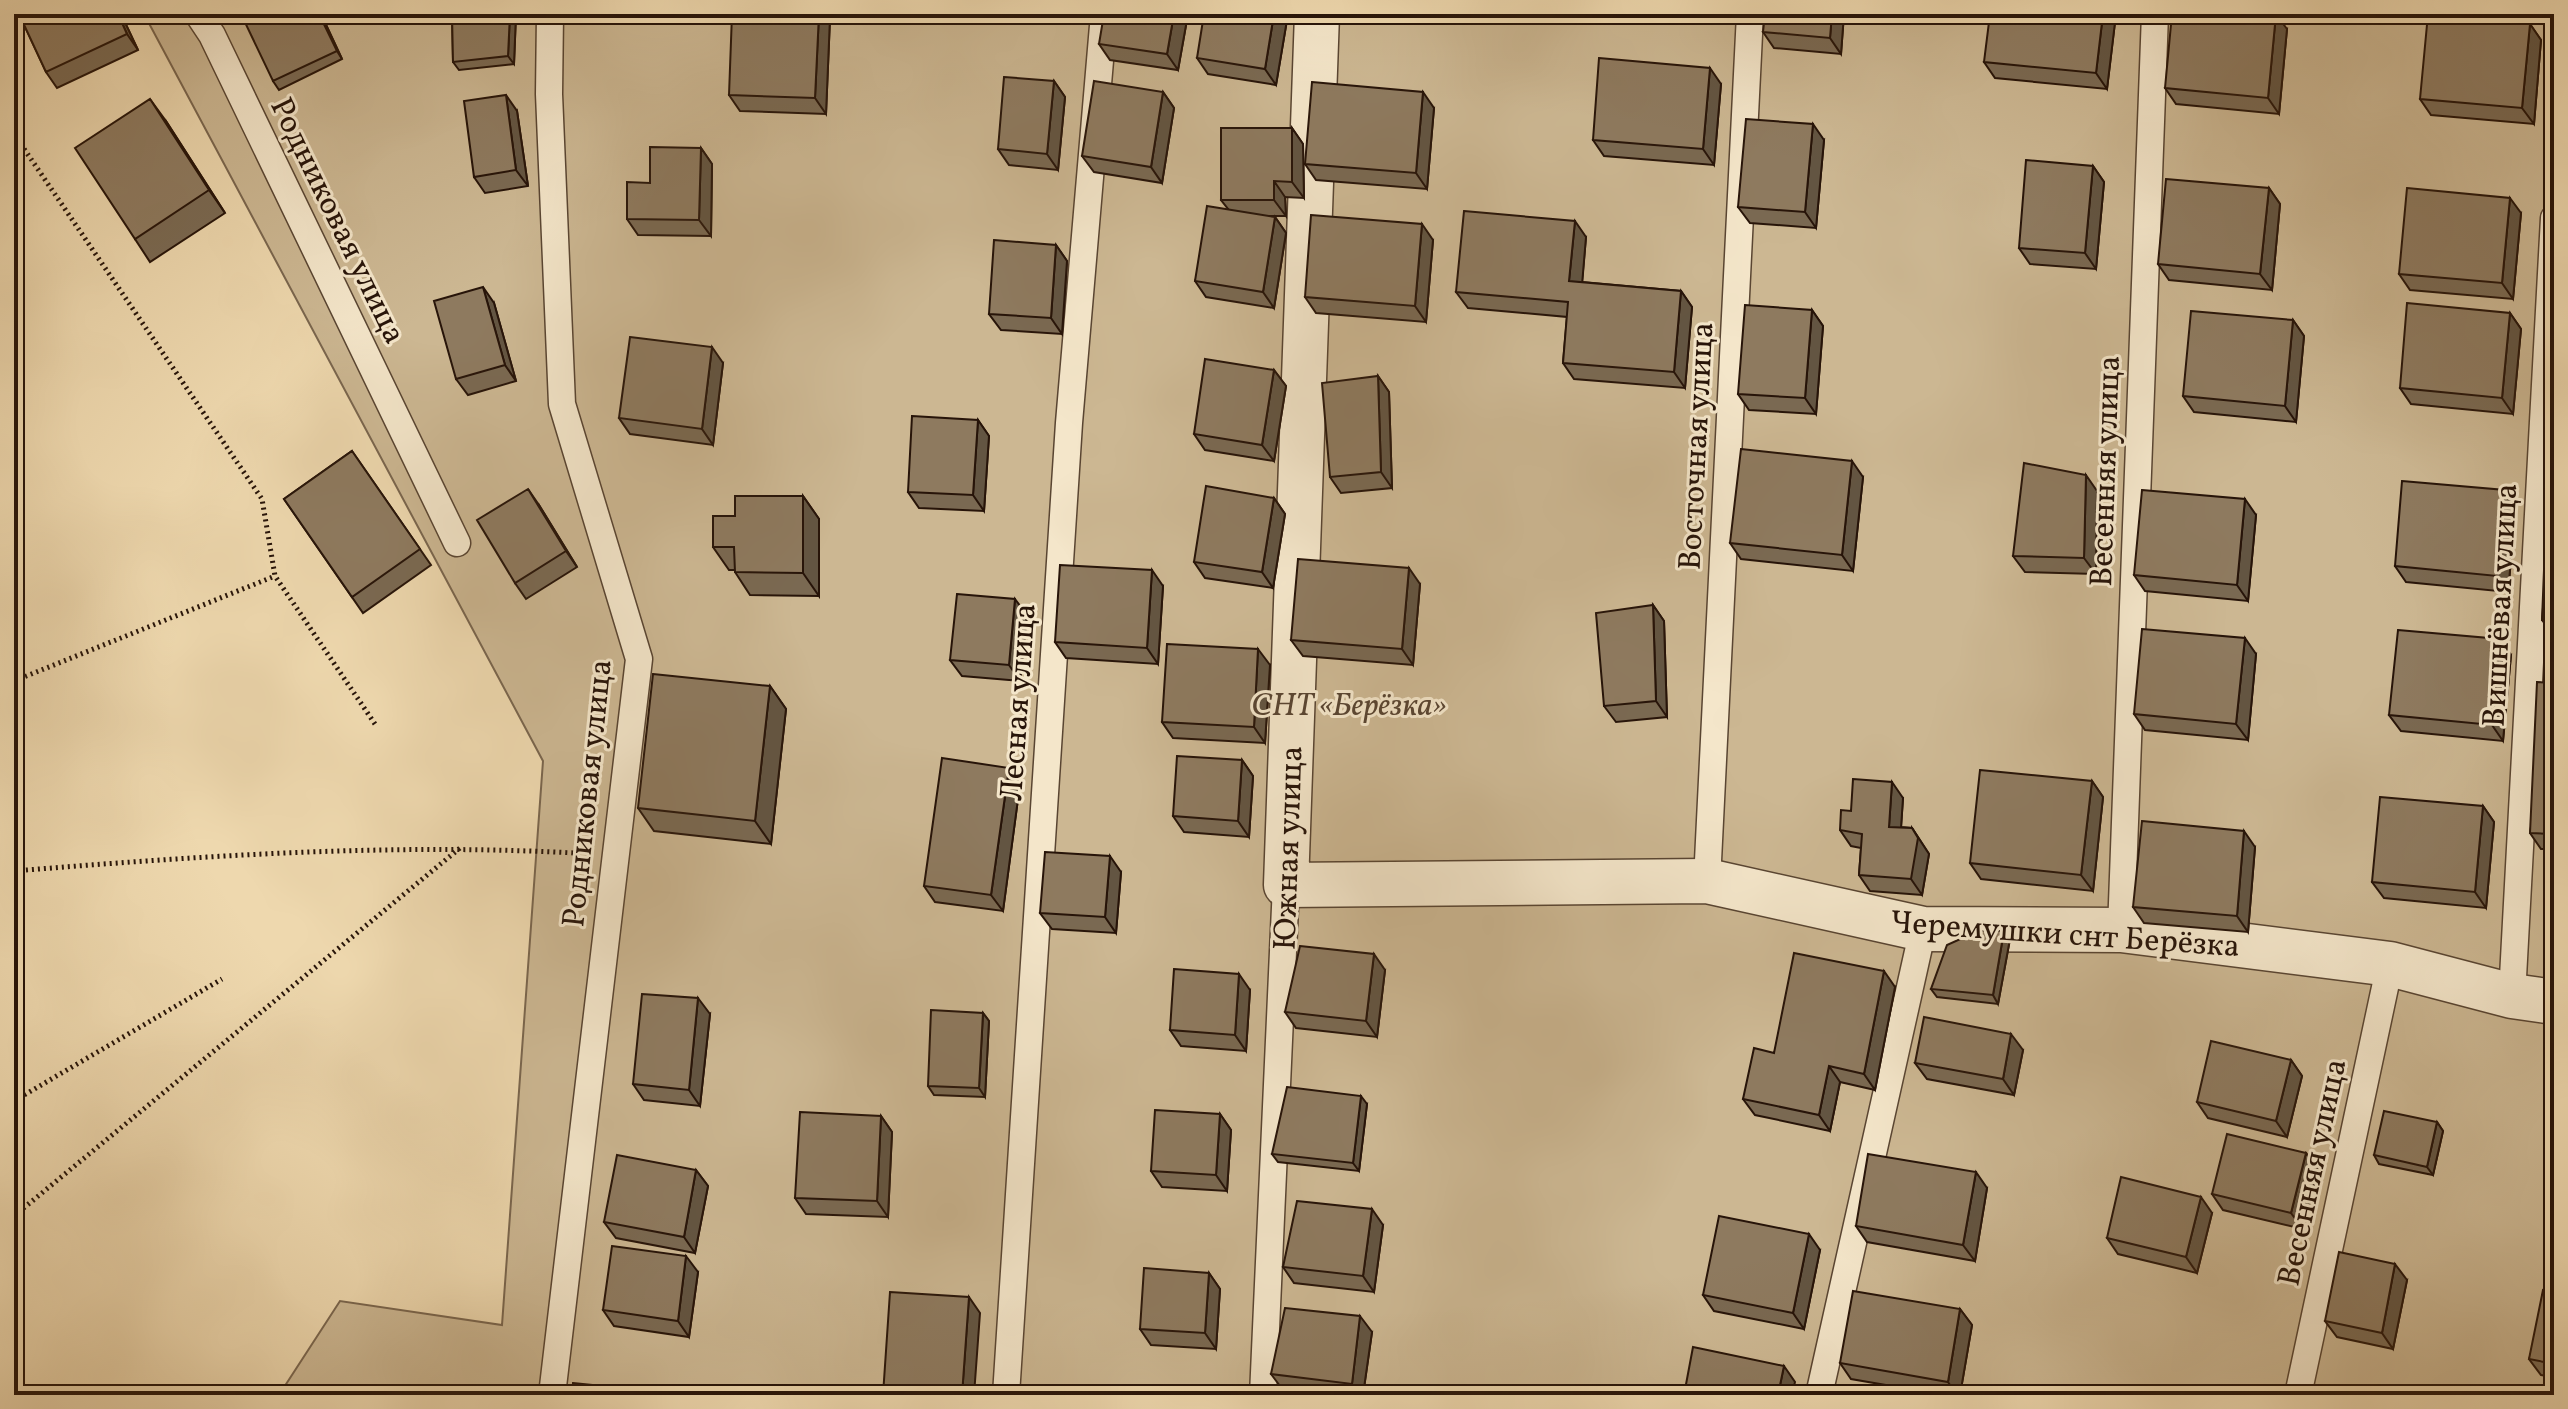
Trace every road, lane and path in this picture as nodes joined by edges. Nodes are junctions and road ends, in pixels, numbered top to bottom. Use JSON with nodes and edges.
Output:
{"nodes":[{"id":1,"x":198,"y":14,"type":"edge"},
{"id":2,"x":550,"y":14,"type":"edge"},
{"id":3,"x":1104,"y":14,"type":"edge"},
{"id":4,"x":1317,"y":14,"type":"edge"},
{"id":5,"x":1750,"y":14,"type":"edge"},
{"id":6,"x":2155,"y":14,"type":"edge"},
{"id":7,"x":14,"y":134,"type":"edge"},
{"id":8,"x":2554,"y":218,"type":"edge"},
{"id":9,"x":457,"y":543,"type":"dead end"},
{"id":10,"x":275,"y":576,"type":"junction"},
{"id":11,"x":14,"y":681,"type":"edge"},
{"id":12,"x":377,"y":727,"type":"dead end"},
{"id":13,"x":461,"y":847,"type":"junction"},
{"id":14,"x":615,"y":855,"type":"junction"},
{"id":15,"x":14,"y":871,"type":"edge"},
{"id":16,"x":1707,"y":881,"type":"junction"},
{"id":17,"x":1286,"y":885,"type":"junction"},
{"id":18,"x":1923,"y":929,"type":"junction"},
{"id":19,"x":2121,"y":930,"type":"junction"},
{"id":20,"x":2390,"y":964,"type":"junction"},
{"id":21,"x":222,"y":979,"type":"dead end"},
{"id":22,"x":2533,"y":999,"type":"edge"},
{"id":23,"x":14,"y":1101,"type":"edge"},
{"id":24,"x":14,"y":1216,"type":"edge"},
{"id":25,"x":552,"y":1395,"type":"edge"},
{"id":26,"x":1006,"y":1395,"type":"edge"},
{"id":27,"x":1263,"y":1395,"type":"edge"},
{"id":28,"x":1819,"y":1395,"type":"edge"},
{"id":29,"x":2298,"y":1395,"type":"edge"}],
"edges":[{"from":1,"to":9,"type":"lane","name":"Родниковая улица"},
{"from":2,"to":14,"type":"lane","name":"Родниковая улица"},
{"from":3,"to":26,"type":"lane","name":"Лесная улица"},
{"from":4,"to":17,"type":"street","name":"Южная улица"},
{"from":5,"to":16,"type":"lane","name":"Восточная улица"},
{"from":6,"to":19,"type":"lane","name":"Весенняя улица"},
{"from":7,"to":10,"type":"path"},
{"from":8,"to":22,"type":"lane","name":"Вишнёвая улица"},
{"from":10,"to":11,"type":"path"},
{"from":10,"to":12,"type":"path"},
{"from":13,"to":14,"type":"path"},
{"from":13,"to":15,"type":"path"},
{"from":13,"to":24,"type":"path"},
{"from":14,"to":25,"type":"lane","name":"Родниковая улица"},
{"from":16,"to":17,"type":"street","name":"Черемушки снт Берёзка"},
{"from":16,"to":18,"type":"street","name":"Черемушки снт Берёзка"},
{"from":17,"to":27,"type":"lane","name":"Южная улица"},
{"from":18,"to":19,"type":"street","name":"Черемушки снт Берёзка"},
{"from":18,"to":28,"type":"lane"},
{"from":19,"to":20,"type":"street","name":"Черемушки снт Берёзка"},
{"from":20,"to":22,"type":"street","name":"Черемушки снт Берёзка"},
{"from":20,"to":29,"type":"lane","name":"Весенняя улица"},
{"from":21,"to":23,"type":"path"}]}
